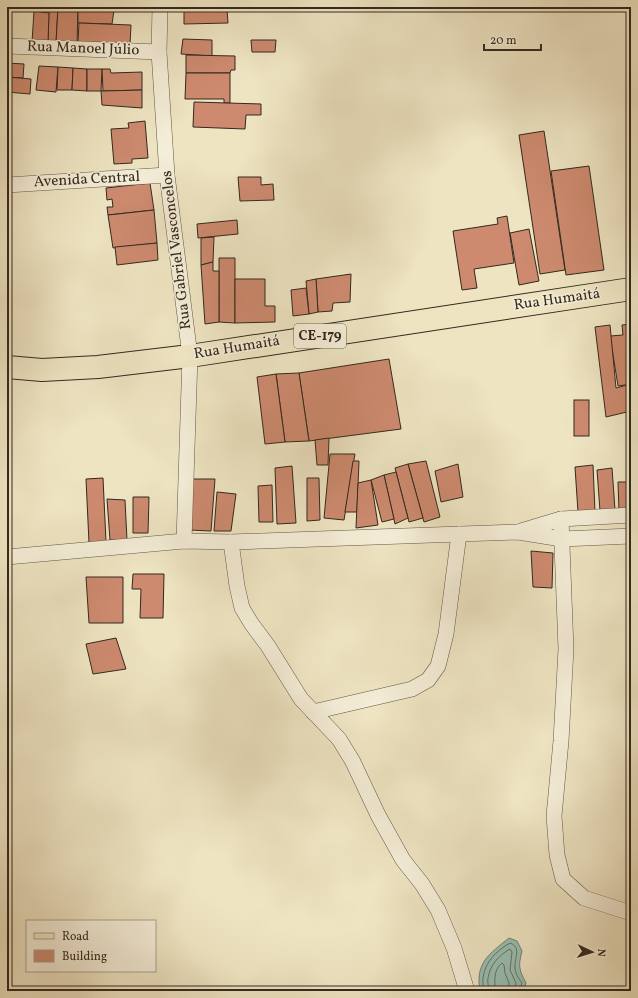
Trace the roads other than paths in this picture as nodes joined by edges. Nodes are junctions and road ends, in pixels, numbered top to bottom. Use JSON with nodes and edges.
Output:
{"nodes":[{"id":1,"x":160,"y":7,"type":"edge"},
{"id":2,"x":7,"y":46,"type":"edge"},
{"id":3,"x":159,"y":52,"type":"junction"},
{"id":4,"x":167,"y":175,"type":"junction"},
{"id":5,"x":7,"y":185,"type":"edge"},
{"id":6,"x":631,"y":289,"type":"edge"},
{"id":7,"x":190,"y":356,"type":"junction"},
{"id":8,"x":7,"y":367,"type":"edge"},
{"id":9,"x":631,"y":515,"type":"edge"},
{"id":10,"x":561,"y":519,"type":"junction"},
{"id":11,"x":518,"y":532,"type":"junction"},
{"id":12,"x":459,"y":534,"type":"junction"},
{"id":13,"x":631,"y":536,"type":"edge"},
{"id":14,"x":562,"y":539,"type":"junction"},
{"id":15,"x":184,"y":541,"type":"junction"},
{"id":16,"x":230,"y":542,"type":"junction"},
{"id":17,"x":7,"y":557,"type":"edge"},
{"id":18,"x":313,"y":712,"type":"junction"},
{"id":19,"x":7,"y":822,"type":"edge"},
{"id":20,"x":7,"y":827,"type":"edge"},
{"id":21,"x":631,"y":913,"type":"edge"},
{"id":22,"x":467,"y":991,"type":"edge"}],
"edges":[{"from":1,"to":3,"type":"street","name":"Rua Gabriel Vasconcelos"},
{"from":2,"to":3,"type":"street","name":"Rua Manoel Júlio"},
{"from":3,"to":4,"type":"street","name":"Rua Gabriel Vasconcelos"},
{"from":4,"to":5,"type":"street","name":"Avenida Central"},
{"from":4,"to":7,"type":"street","name":"Rua Gabriel Vasconcelos"},
{"from":6,"to":7,"type":"main road","name":"Rua Humaitá","number":"CE-179"},
{"from":7,"to":8,"type":"main road","name":"Rua Humaitá","number":"CE-179"},
{"from":7,"to":15,"type":"street","name":"Rua Gabriel Vasconcelos"},
{"from":9,"to":10,"type":"street"},
{"from":10,"to":11,"type":"street"},
{"from":10,"to":14,"type":"street"},
{"from":11,"to":12,"type":"street"},
{"from":11,"to":14,"type":"street"},
{"from":12,"to":16,"type":"street"},
{"from":12,"to":18,"type":"street"},
{"from":13,"to":14,"type":"street"},
{"from":14,"to":21,"type":"street"},
{"from":15,"to":16,"type":"street"},
{"from":15,"to":17,"type":"street"},
{"from":16,"to":18,"type":"street"},
{"from":18,"to":22,"type":"street"},
{"from":19,"to":20,"type":"lane"}]}
